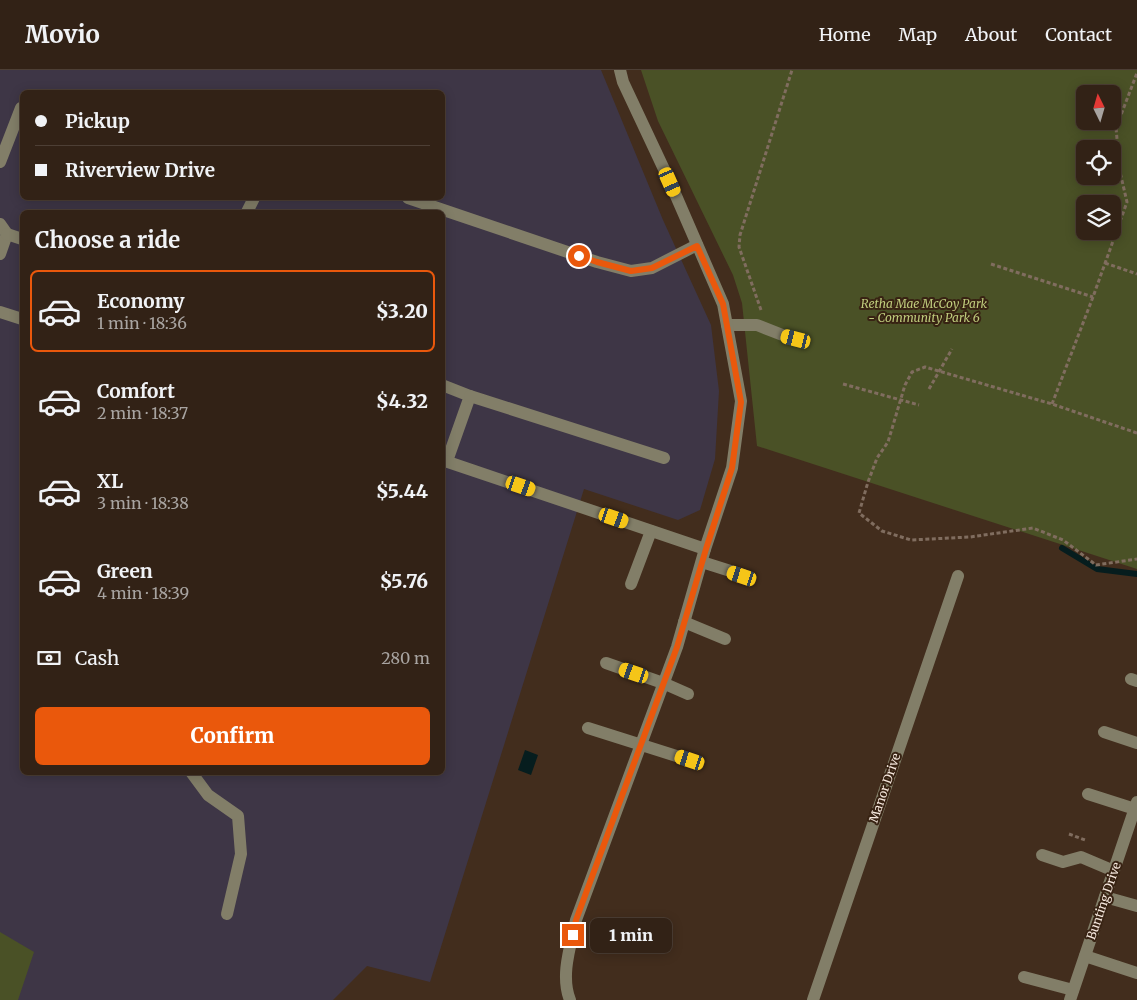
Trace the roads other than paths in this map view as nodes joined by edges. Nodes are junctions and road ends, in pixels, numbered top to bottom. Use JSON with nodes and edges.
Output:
{"nodes":[{"id":1,"x":620,"y":70,"type":"edge"},
{"id":2,"x":20,"y":111,"type":"edge"},
{"id":3,"x":0,"y":162,"type":"edge"},
{"id":4,"x":414,"y":200,"type":"edge"},
{"id":5,"x":443,"y":210,"type":"edge"},
{"id":6,"x":445,"y":211,"type":"edge"},
{"id":7,"x":4,"y":229,"type":"edge"},
{"id":8,"x":20,"y":238,"type":"edge"},
{"id":9,"x":697,"y":246,"type":"junction"},
{"id":10,"x":0,"y":254,"type":"edge"},
{"id":11,"x":0,"y":312,"type":"edge"},
{"id":12,"x":20,"y":318,"type":"edge"},
{"id":13,"x":727,"y":325,"type":"junction"},
{"id":14,"x":796,"y":339,"type":"dead end"},
{"id":15,"x":445,"y":386,"type":"edge"},
{"id":16,"x":470,"y":396,"type":"junction"},
{"id":17,"x":664,"y":458,"type":"dead end"},
{"id":18,"x":445,"y":460,"type":"edge"},
{"id":19,"x":651,"y":531,"type":"junction"},
{"id":20,"x":706,"y":549,"type":"junction"},
{"id":21,"x":702,"y":562,"type":"junction"},
{"id":22,"x":742,"y":576,"type":"dead end"},
{"id":23,"x":958,"y":576,"type":"dead end"},
{"id":24,"x":631,"y":584,"type":"dead end"},
{"id":25,"x":684,"y":622,"type":"junction"},
{"id":26,"x":725,"y":638,"type":"dead end"},
{"id":27,"x":606,"y":663,"type":"dead end"},
{"id":28,"x":663,"y":683,"type":"junction"},
{"id":29,"x":688,"y":694,"type":"dead end"},
{"id":30,"x":588,"y":728,"type":"dead end"},
{"id":31,"x":1104,"y":732,"type":"dead end"},
{"id":32,"x":1137,"y":743,"type":"edge"},
{"id":33,"x":641,"y":744,"type":"junction"},
{"id":34,"x":690,"y":760,"type":"dead end"},
{"id":35,"x":193,"y":775,"type":"edge"},
{"id":36,"x":1088,"y":794,"type":"dead end"},
{"id":37,"x":1136,"y":806,"type":"edge"},
{"id":38,"x":1132,"y":836,"type":"edge"},
{"id":39,"x":1042,"y":855,"type":"dead end"},
{"id":40,"x":1114,"y":871,"type":"junction"},
{"id":41,"x":1105,"y":897,"type":"junction"},
{"id":42,"x":1137,"y":906,"type":"edge"},
{"id":43,"x":227,"y":914,"type":"dead end"},
{"id":44,"x":1085,"y":956,"type":"junction"},
{"id":45,"x":1137,"y":973,"type":"edge"},
{"id":46,"x":1024,"y":977,"type":"dead end"},
{"id":47,"x":1072,"y":995,"type":"edge"},
{"id":48,"x":570,"y":1000,"type":"edge"},
{"id":49,"x":813,"y":1000,"type":"edge"}],
"edges":[{"from":1,"to":9,"type":"street"},
{"from":2,"to":3,"type":"street"},
{"from":4,"to":5,"type":"street"},
{"from":6,"to":9,"type":"street"},
{"from":7,"to":8,"type":"street"},
{"from":7,"to":10,"type":"street"},
{"from":9,"to":13,"type":"street"},
{"from":11,"to":12,"type":"street"},
{"from":13,"to":14,"type":"street"},
{"from":13,"to":20,"type":"street"},
{"from":15,"to":16,"type":"street"},
{"from":16,"to":17,"type":"street"},
{"from":16,"to":18,"type":"street"},
{"from":18,"to":19,"type":"street"},
{"from":19,"to":20,"type":"street"},
{"from":19,"to":24,"type":"street"},
{"from":20,"to":21,"type":"street"},
{"from":21,"to":22,"type":"street"},
{"from":21,"to":25,"type":"street"},
{"from":23,"to":49,"type":"street","name":"Manor Drive"},
{"from":25,"to":26,"type":"street"},
{"from":25,"to":28,"type":"street"},
{"from":27,"to":28,"type":"street"},
{"from":28,"to":29,"type":"street"},
{"from":28,"to":33,"type":"street"},
{"from":30,"to":33,"type":"street"},
{"from":31,"to":32,"type":"street"},
{"from":33,"to":34,"type":"street"},
{"from":33,"to":48,"type":"street"},
{"from":35,"to":43,"type":"street"},
{"from":36,"to":37,"type":"street"},
{"from":37,"to":38,"type":"street","name":"Bunting Drive"},
{"from":38,"to":40,"type":"street","name":"Bunting Drive"},
{"from":39,"to":40,"type":"street"},
{"from":40,"to":41,"type":"street","name":"Bunting Drive"},
{"from":41,"to":42,"type":"street"},
{"from":41,"to":44,"type":"street","name":"Bunting Drive"},
{"from":44,"to":45,"type":"street"},
{"from":44,"to":47,"type":"street","name":"Bunting Drive"},
{"from":46,"to":47,"type":"street"}]}
